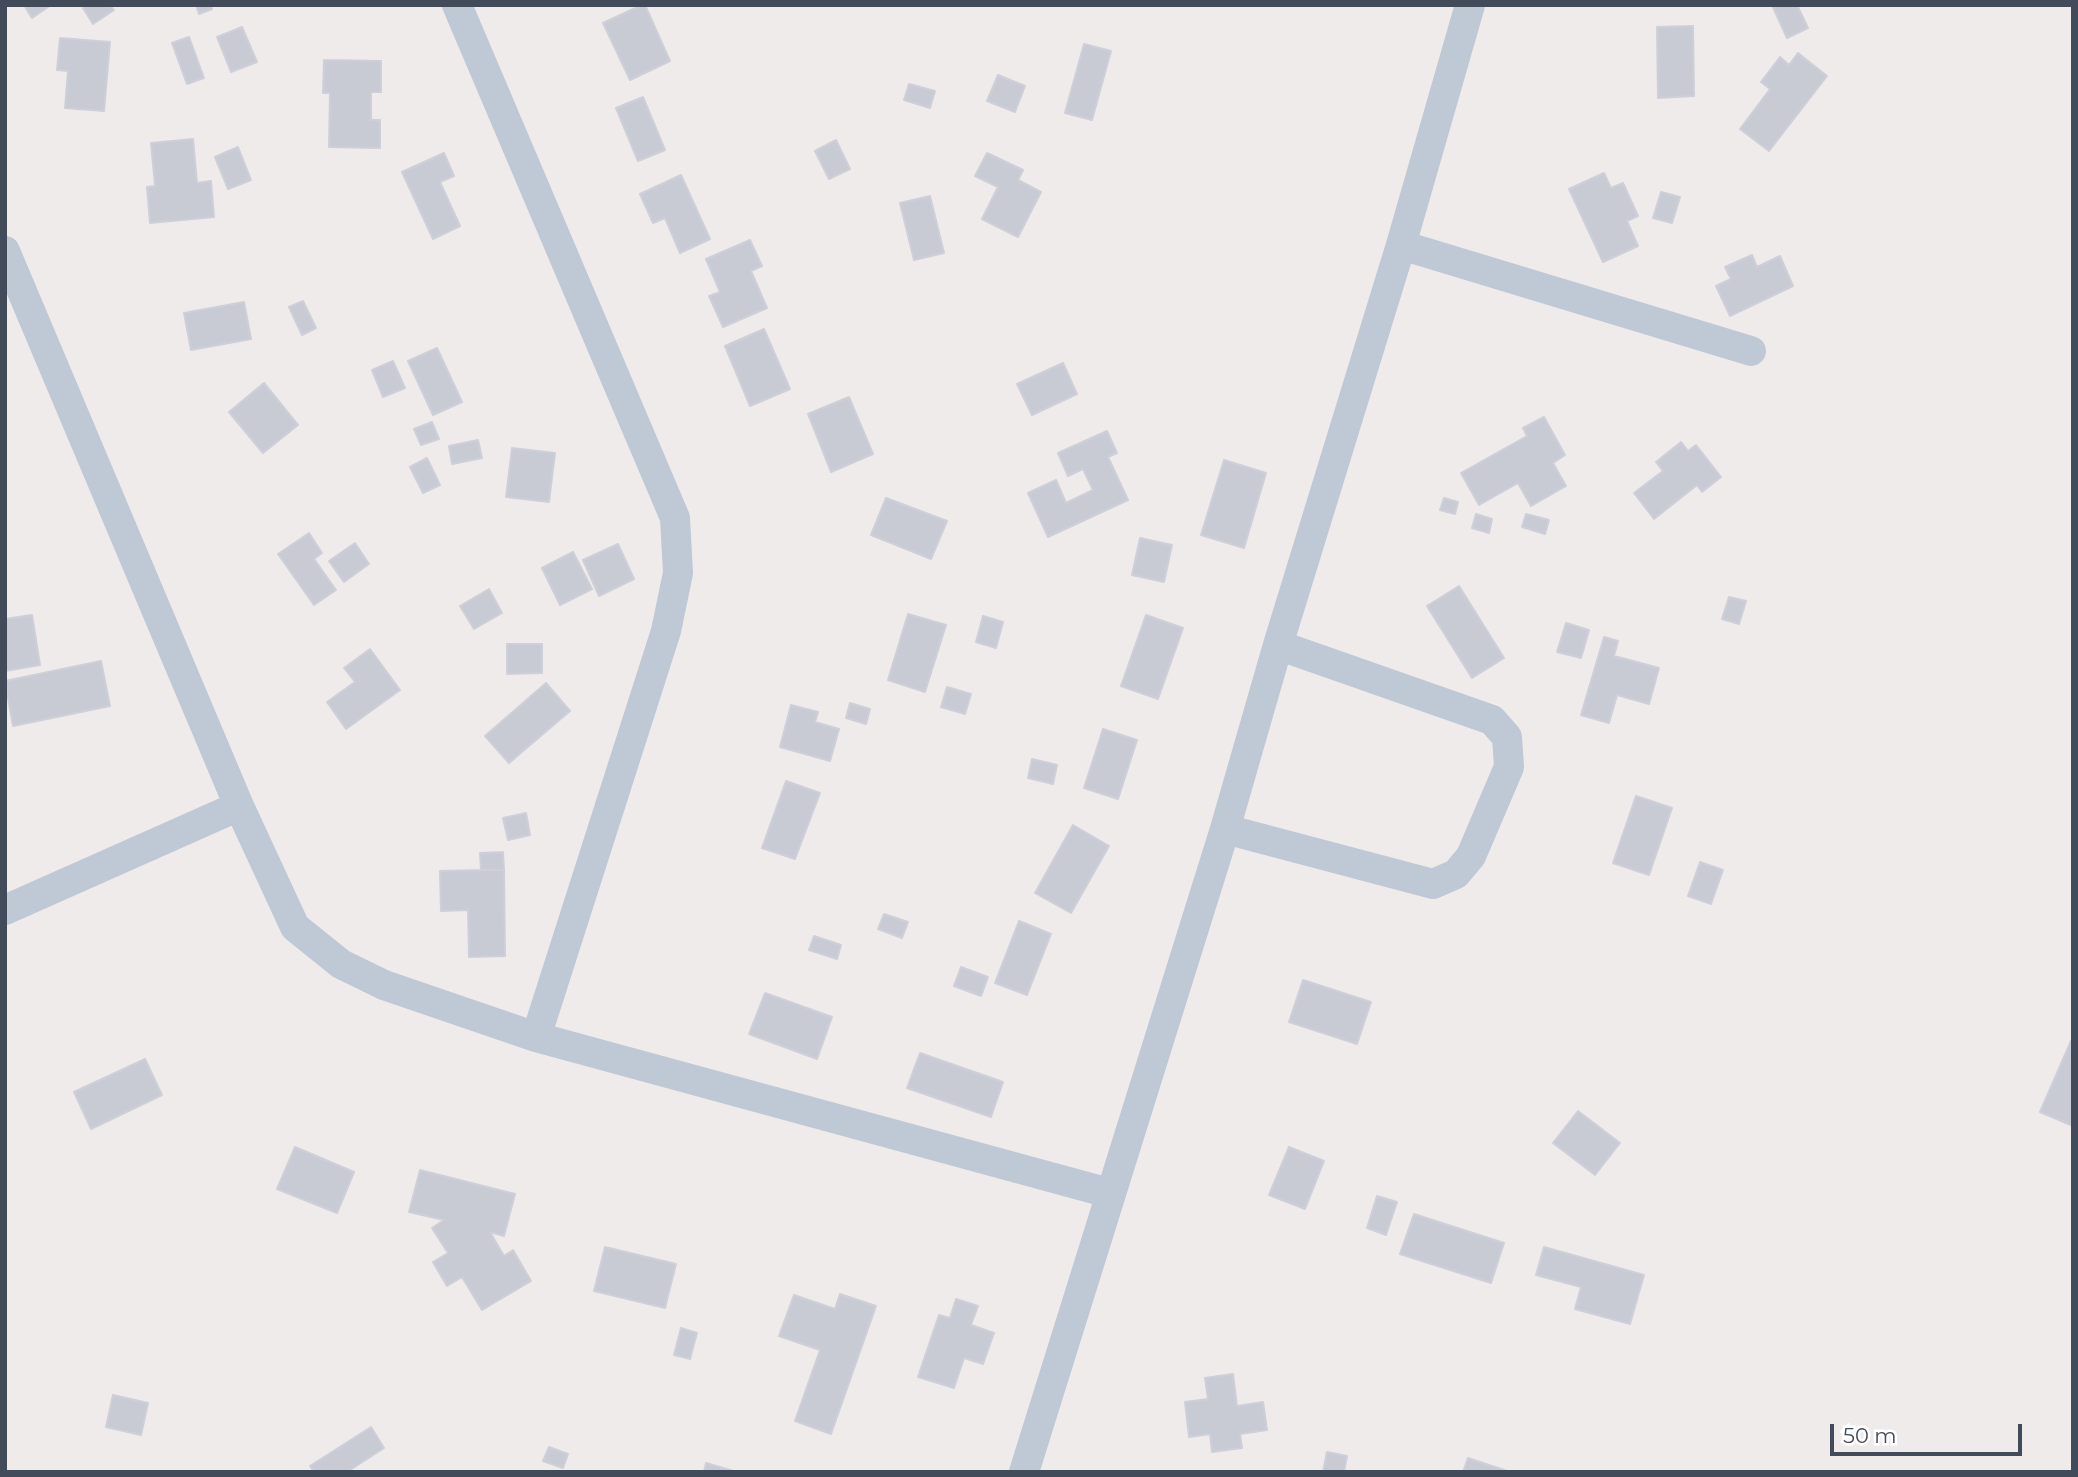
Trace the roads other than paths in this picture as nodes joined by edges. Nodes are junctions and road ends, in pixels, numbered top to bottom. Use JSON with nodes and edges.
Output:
{"nodes":[{"id":1,"x":457,"y":5,"type":"edge"},
{"id":2,"x":1461,"y":7,"type":"edge"},
{"id":3,"x":1401,"y":245,"type":"junction"},
{"id":4,"x":5,"y":251,"type":"edge"},
{"id":5,"x":1751,"y":351,"type":"dead end"},
{"id":6,"x":1278,"y":645,"type":"junction"},
{"id":7,"x":239,"y":806,"type":"junction"},
{"id":8,"x":1225,"y":829,"type":"junction"},
{"id":9,"x":5,"y":910,"type":"edge"},
{"id":10,"x":536,"y":1037,"type":"junction"},
{"id":11,"x":1110,"y":1194,"type":"junction"},
{"id":12,"x":1024,"y":1472,"type":"edge"}],
"edges":[{"from":1,"to":10,"type":"street"},
{"from":2,"to":3,"type":"street"},
{"from":3,"to":5,"type":"street"},
{"from":3,"to":6,"type":"street"},
{"from":4,"to":7,"type":"street"},
{"from":6,"to":8,"type":"street"},
{"from":6,"to":8,"type":"street"},
{"from":7,"to":9,"type":"street"},
{"from":7,"to":10,"type":"street"},
{"from":8,"to":11,"type":"street"},
{"from":10,"to":11,"type":"street"},
{"from":11,"to":12,"type":"street"}]}
